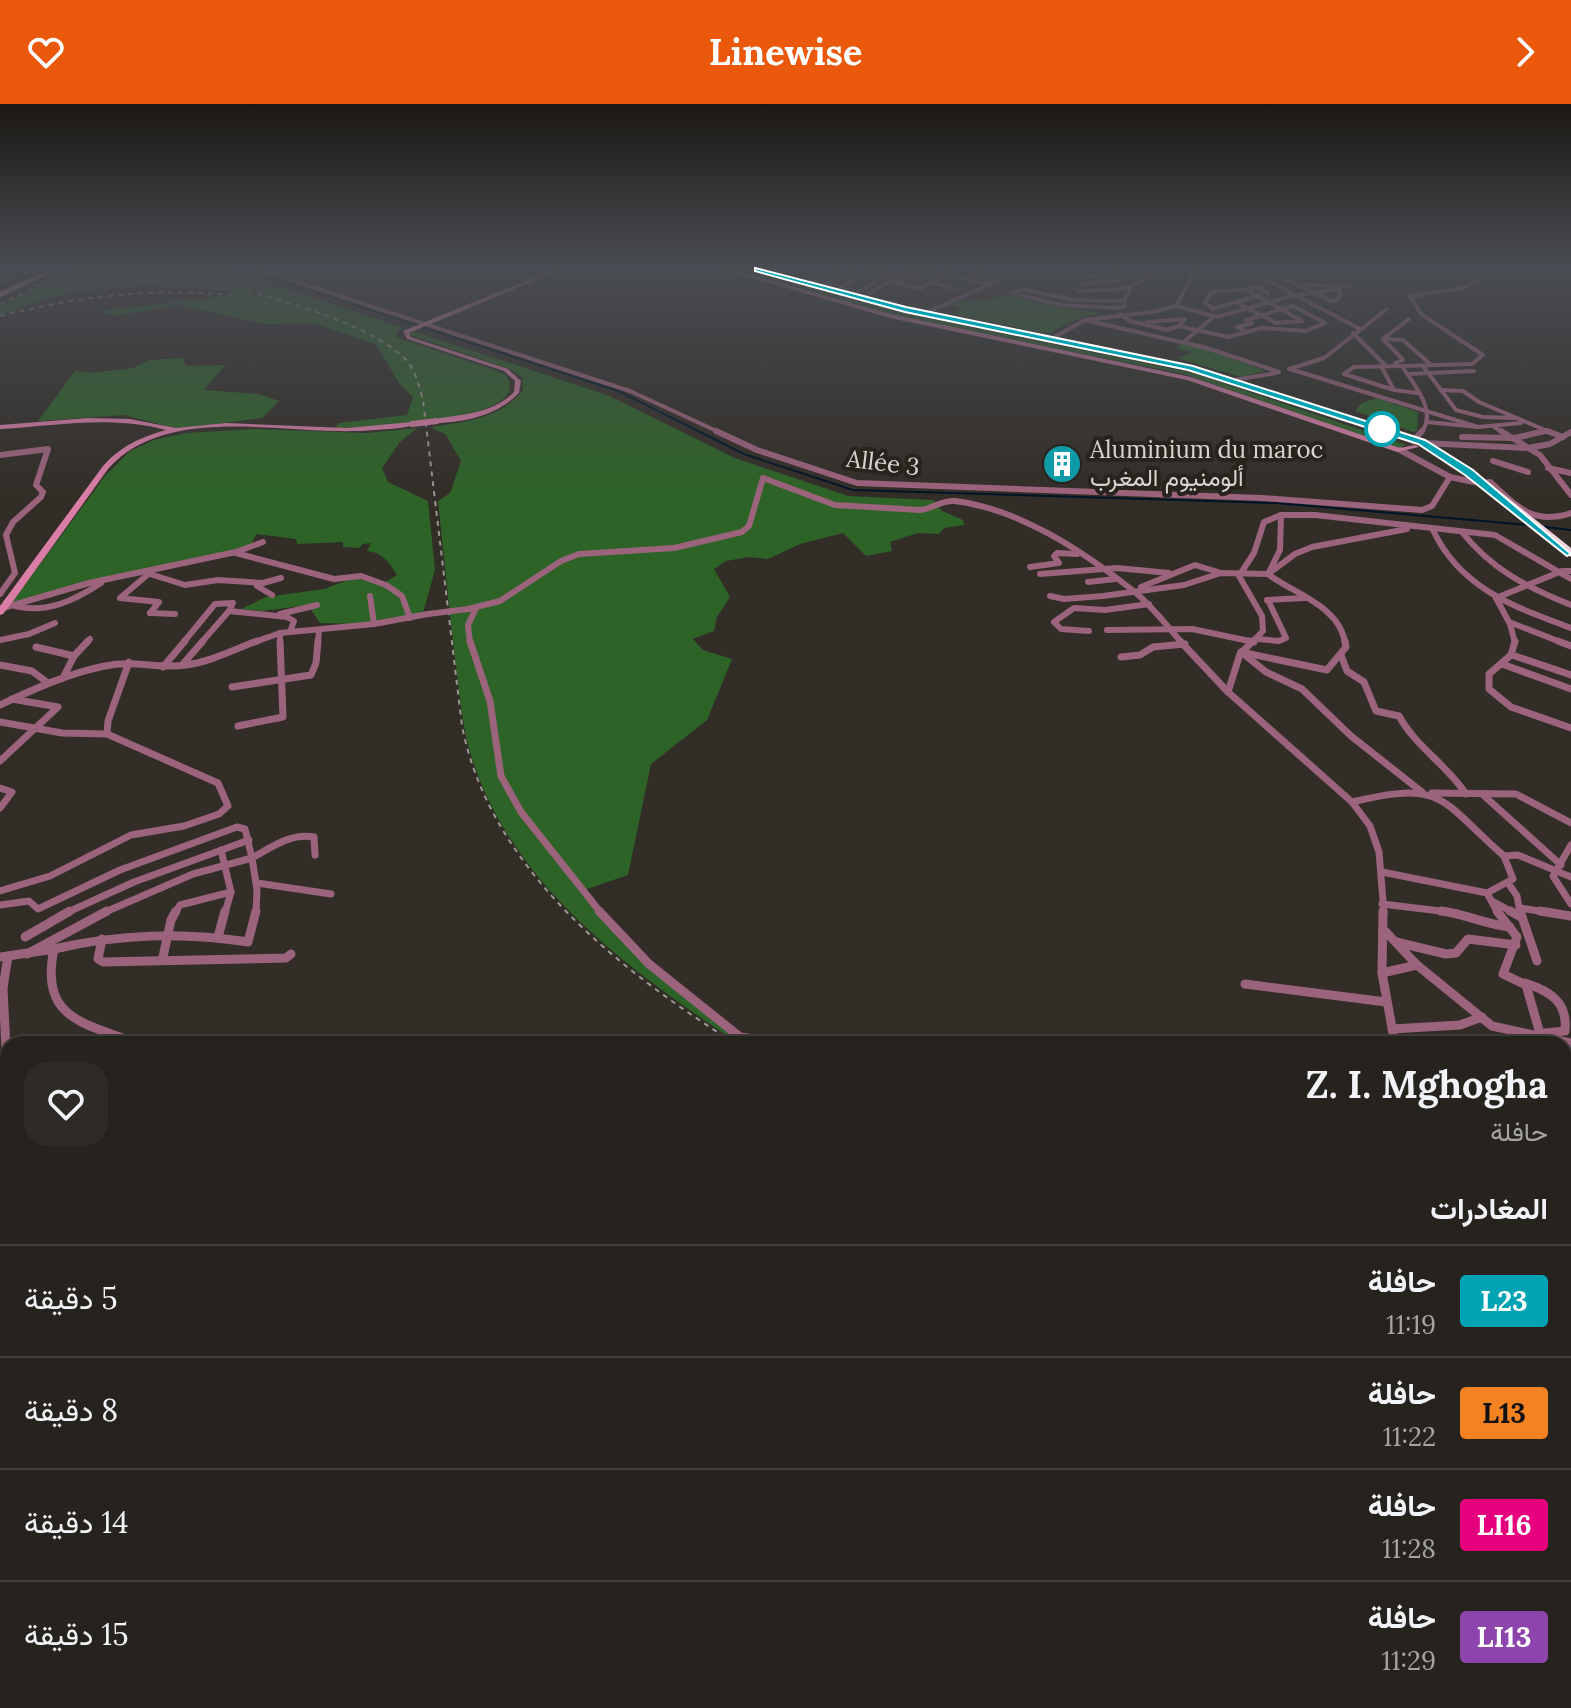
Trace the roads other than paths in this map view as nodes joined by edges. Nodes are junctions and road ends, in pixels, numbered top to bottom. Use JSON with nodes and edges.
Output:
{"nodes":[{"id":1,"x":427,"y":344,"type":"edge"},
{"id":2,"x":487,"y":344,"type":"edge"},
{"id":3,"x":1024,"y":344,"type":"edge"},
{"id":4,"x":1062,"y":344,"type":"edge"},
{"id":5,"x":1074,"y":344,"type":"edge"},
{"id":6,"x":1190,"y":344,"type":"edge"},
{"id":7,"x":1340,"y":344,"type":"edge"},
{"id":8,"x":1364,"y":344,"type":"edge"},
{"id":9,"x":1388,"y":344,"type":"edge"},
{"id":10,"x":1408,"y":344,"type":"edge"},
{"id":11,"x":1467,"y":344,"type":"edge"},
{"id":12,"x":1384,"y":365,"type":"junction"},
{"id":13,"x":1423,"y":365,"type":"junction"},
{"id":14,"x":1431,"y":365,"type":"junction"},
{"id":15,"x":1402,"y":366,"type":"junction"},
{"id":16,"x":1290,"y":369,"type":"junction"},
{"id":17,"x":1474,"y":371,"type":"dead end"},
{"id":18,"x":1279,"y":372,"type":"junction"},
{"id":19,"x":1408,"y":374,"type":"junction"},
{"id":20,"x":1432,"y":374,"type":"junction"},
{"id":21,"x":1234,"y":380,"type":"junction"},
{"id":22,"x":1359,"y":380,"type":"junction"},
{"id":23,"x":1347,"y":387,"type":"junction"},
{"id":24,"x":1394,"y":390,"type":"junction"},
{"id":25,"x":1441,"y":390,"type":"junction"},
{"id":26,"x":1418,"y":393,"type":"junction"},
{"id":27,"x":1426,"y":411,"type":"junction"},
{"id":28,"x":1514,"y":418,"type":"junction"},
{"id":29,"x":1427,"y":422,"type":"junction"},
{"id":30,"x":1525,"y":422,"type":"junction"},
{"id":31,"x":0,"y":427,"type":"edge"},
{"id":32,"x":1458,"y":427,"type":"junction"},
{"id":33,"x":1478,"y":427,"type":"junction"},
{"id":34,"x":1494,"y":427,"type":"junction"},
{"id":35,"x":177,"y":431,"type":"junction"},
{"id":36,"x":1545,"y":431,"type":"junction"},
{"id":37,"x":1571,"y":432,"type":"edge"},
{"id":38,"x":1462,"y":437,"type":"junction"},
{"id":39,"x":1563,"y":437,"type":"junction"},
{"id":40,"x":1508,"y":438,"type":"junction"},
{"id":41,"x":1416,"y":444,"type":"junction"},
{"id":42,"x":1464,"y":446,"type":"junction"},
{"id":43,"x":1528,"y":448,"type":"junction"},
{"id":44,"x":0,"y":455,"type":"edge"},
{"id":45,"x":1493,"y":461,"type":"dead end"},
{"id":46,"x":1548,"y":468,"type":"junction"},
{"id":47,"x":1528,"y":472,"type":"dead end"},
{"id":48,"x":1571,"y":473,"type":"edge"},
{"id":49,"x":1450,"y":477,"type":"junction"},
{"id":50,"x":1558,"y":479,"type":"junction"},
{"id":51,"x":1571,"y":480,"type":"edge"},
{"id":52,"x":1478,"y":482,"type":"junction"},
{"id":53,"x":1568,"y":487,"type":"edge"},
{"id":54,"x":1571,"y":495,"type":"edge"},
{"id":55,"x":1571,"y":513,"type":"edge"},
{"id":56,"x":1281,"y":515,"type":"junction"},
{"id":57,"x":1553,"y":520,"type":"junction"},
{"id":58,"x":1571,"y":524,"type":"edge"},
{"id":59,"x":1415,"y":528,"type":"junction"},
{"id":60,"x":1433,"y":530,"type":"junction"},
{"id":61,"x":1462,"y":532,"type":"junction"},
{"id":62,"x":263,"y":542,"type":"dead end"},
{"id":63,"x":236,"y":552,"type":"junction"},
{"id":64,"x":1078,"y":554,"type":"junction"},
{"id":65,"x":1571,"y":558,"type":"edge"},
{"id":66,"x":1030,"y":567,"type":"dead end"},
{"id":67,"x":1098,"y":568,"type":"junction"},
{"id":68,"x":1571,"y":571,"type":"edge"},
{"id":69,"x":151,"y":572,"type":"junction"},
{"id":70,"x":1560,"y":572,"type":"junction"},
{"id":71,"x":1169,"y":573,"type":"junction"},
{"id":72,"x":1221,"y":573,"type":"junction"},
{"id":73,"x":1240,"y":573,"type":"junction"},
{"id":74,"x":1040,"y":574,"type":"dead end"},
{"id":75,"x":1268,"y":574,"type":"junction"},
{"id":76,"x":281,"y":578,"type":"dead end"},
{"id":77,"x":1115,"y":579,"type":"junction"},
{"id":78,"x":1571,"y":579,"type":"edge"},
{"id":79,"x":104,"y":580,"type":"junction"},
{"id":80,"x":1088,"y":582,"type":"dead end"},
{"id":81,"x":256,"y":585,"type":"junction"},
{"id":82,"x":1527,"y":586,"type":"junction"},
{"id":83,"x":1133,"y":590,"type":"junction"},
{"id":84,"x":272,"y":595,"type":"dead end"},
{"id":85,"x":370,"y":596,"type":"dead end"},
{"id":86,"x":1050,"y":596,"type":"dead end"},
{"id":87,"x":1251,"y":597,"type":"junction"},
{"id":88,"x":1305,"y":598,"type":"junction"},
{"id":89,"x":1496,"y":598,"type":"junction"},
{"id":90,"x":1268,"y":600,"type":"junction"},
{"id":91,"x":4,"y":601,"type":"edge"},
{"id":92,"x":1149,"y":604,"type":"junction"},
{"id":93,"x":317,"y":605,"type":"dead end"},
{"id":94,"x":1571,"y":605,"type":"edge"},
{"id":95,"x":472,"y":608,"type":"junction"},
{"id":96,"x":229,"y":611,"type":"junction"},
{"id":97,"x":175,"y":614,"type":"dead end"},
{"id":98,"x":272,"y":616,"type":"junction"},
{"id":99,"x":410,"y":618,"type":"junction"},
{"id":100,"x":1509,"y":622,"type":"junction"},
{"id":101,"x":55,"y":623,"type":"dead end"},
{"id":102,"x":374,"y":624,"type":"junction"},
{"id":103,"x":1169,"y":628,"type":"junction"},
{"id":104,"x":1571,"y":628,"type":"edge"},
{"id":105,"x":319,"y":630,"type":"junction"},
{"id":106,"x":1107,"y":630,"type":"dead end"},
{"id":107,"x":1089,"y":631,"type":"dead end"},
{"id":108,"x":290,"y":632,"type":"junction"},
{"id":109,"x":280,"y":633,"type":"junction"},
{"id":110,"x":90,"y":639,"type":"dead end"},
{"id":111,"x":0,"y":640,"type":"edge"},
{"id":112,"x":1256,"y":641,"type":"junction"},
{"id":113,"x":1185,"y":644,"type":"junction"},
{"id":114,"x":1571,"y":646,"type":"edge"},
{"id":115,"x":36,"y":647,"type":"dead end"},
{"id":116,"x":1241,"y":652,"type":"junction"},
{"id":117,"x":1341,"y":655,"type":"junction"},
{"id":118,"x":1512,"y":655,"type":"junction"},
{"id":119,"x":74,"y":656,"type":"junction"},
{"id":120,"x":1121,"y":657,"type":"dead end"},
{"id":121,"x":129,"y":662,"type":"junction"},
{"id":122,"x":1502,"y":664,"type":"junction"},
{"id":123,"x":0,"y":665,"type":"edge"},
{"id":124,"x":182,"y":665,"type":"junction"},
{"id":125,"x":163,"y":667,"type":"junction"},
{"id":126,"x":1571,"y":675,"type":"edge"},
{"id":127,"x":63,"y":678,"type":"junction"},
{"id":128,"x":280,"y":681,"type":"junction"},
{"id":129,"x":48,"y":683,"type":"junction"},
{"id":130,"x":232,"y":687,"type":"dead end"},
{"id":131,"x":1571,"y":689,"type":"edge"},
{"id":132,"x":1228,"y":692,"type":"junction"},
{"id":133,"x":12,"y":699,"type":"junction"},
{"id":134,"x":0,"y":705,"type":"edge"},
{"id":135,"x":0,"y":722,"type":"edge"},
{"id":136,"x":1571,"y":725,"type":"edge"},
{"id":137,"x":238,"y":726,"type":"dead end"},
{"id":138,"x":35,"y":729,"type":"junction"},
{"id":139,"x":107,"y":734,"type":"junction"},
{"id":140,"x":0,"y":761,"type":"edge"},
{"id":141,"x":0,"y":788,"type":"edge"},
{"id":142,"x":1424,"y":793,"type":"junction"},
{"id":143,"x":1466,"y":794,"type":"junction"},
{"id":144,"x":1482,"y":794,"type":"junction"},
{"id":145,"x":1352,"y":802,"type":"junction"},
{"id":146,"x":0,"y":808,"type":"edge"},
{"id":147,"x":1571,"y":823,"type":"edge"},
{"id":148,"x":249,"y":840,"type":"junction"},
{"id":149,"x":1571,"y":845,"type":"edge"},
{"id":150,"x":221,"y":850,"type":"junction"},
{"id":151,"x":315,"y":855,"type":"dead end"},
{"id":152,"x":1504,"y":856,"type":"junction"},
{"id":153,"x":252,"y":858,"type":"junction"},
{"id":154,"x":226,"y":863,"type":"junction"},
{"id":155,"x":1560,"y":868,"type":"junction"},
{"id":156,"x":1382,"y":872,"type":"junction"},
{"id":157,"x":1571,"y":877,"type":"edge"},
{"id":158,"x":257,"y":883,"type":"junction"},
{"id":159,"x":1508,"y":883,"type":"junction"},
{"id":160,"x":0,"y":891,"type":"edge"},
{"id":161,"x":231,"y":892,"type":"junction"},
{"id":162,"x":1487,"y":893,"type":"junction"},
{"id":163,"x":331,"y":894,"type":"dead end"},
{"id":164,"x":1494,"y":901,"type":"junction"},
{"id":165,"x":1382,"y":904,"type":"junction"},
{"id":166,"x":1571,"y":904,"type":"edge"},
{"id":167,"x":0,"y":905,"type":"edge"},
{"id":168,"x":1521,"y":912,"type":"junction"},
{"id":169,"x":1571,"y":916,"type":"edge"},
{"id":170,"x":1510,"y":927,"type":"junction"},
{"id":171,"x":1385,"y":931,"type":"junction"},
{"id":172,"x":167,"y":932,"type":"junction"},
{"id":173,"x":25,"y":937,"type":"dead end"},
{"id":174,"x":218,"y":937,"type":"junction"},
{"id":175,"x":102,"y":939,"type":"junction"},
{"id":176,"x":1395,"y":942,"type":"junction"},
{"id":177,"x":1516,"y":945,"type":"junction"},
{"id":178,"x":54,"y":949,"type":"junction"},
{"id":179,"x":27,"y":954,"type":"junction"},
{"id":180,"x":291,"y":954,"type":"dead end"},
{"id":181,"x":4,"y":956,"type":"edge"},
{"id":182,"x":163,"y":957,"type":"junction"},
{"id":183,"x":1537,"y":961,"type":"dead end"},
{"id":184,"x":1417,"y":965,"type":"junction"},
{"id":185,"x":1382,"y":973,"type":"junction"},
{"id":186,"x":1524,"y":982,"type":"junction"},
{"id":187,"x":1245,"y":984,"type":"dead end"},
{"id":188,"x":1386,"y":1002,"type":"junction"},
{"id":189,"x":1482,"y":1017,"type":"junction"},
{"id":190,"x":1392,"y":1029,"type":"junction"},
{"id":191,"x":1540,"y":1035,"type":"junction"},
{"id":192,"x":5,"y":1036,"type":"edge"},
{"id":193,"x":120,"y":1036,"type":"edge"},
{"id":194,"x":739,"y":1036,"type":"edge"},
{"id":195,"x":1393,"y":1036,"type":"edge"},
{"id":196,"x":1544,"y":1036,"type":"edge"}],
"edges":[{"from":1,"to":35,"type":"street","bridge":true},
{"from":2,"to":49,"type":"street","name":"Allée 3"},
{"from":3,"to":41,"type":"street"},
{"from":4,"to":41,"type":"highway"},
{"from":5,"to":21,"type":"highway"},
{"from":6,"to":18,"type":"street"},
{"from":7,"to":16,"type":"street"},
{"from":8,"to":12,"type":"street"},
{"from":9,"to":12,"type":"street"},
{"from":10,"to":14,"type":"street"},
{"from":11,"to":14,"type":"street"},
{"from":12,"to":15,"type":"street"},
{"from":12,"to":22,"type":"street"},
{"from":12,"to":24,"type":"street"},
{"from":13,"to":14,"type":"street"},
{"from":13,"to":15,"type":"street"},
{"from":13,"to":20,"type":"street"},
{"from":15,"to":19,"type":"street"},
{"from":16,"to":18,"type":"street"},
{"from":16,"to":23,"type":"street"},
{"from":17,"to":20,"type":"street"},
{"from":18,"to":21,"type":"street"},
{"from":19,"to":20,"type":"street"},
{"from":19,"to":26,"type":"street"},
{"from":20,"to":25,"type":"street"},
{"from":21,"to":41,"type":"highway"},
{"from":22,"to":23,"type":"street"},
{"from":22,"to":24,"type":"street"},
{"from":23,"to":27,"type":"street"},
{"from":24,"to":26,"type":"street"},
{"from":25,"to":28,"type":"street"},
{"from":25,"to":28,"type":"street"},
{"from":26,"to":27,"type":"street"},
{"from":27,"to":29,"type":"street"},
{"from":27,"to":33,"type":"street"},
{"from":28,"to":30,"type":"street"},
{"from":29,"to":32,"type":"street"},
{"from":29,"to":41,"type":"street"},
{"from":30,"to":34,"type":"street"},
{"from":30,"to":36,"type":"street"},
{"from":31,"to":35,"type":"street"},
{"from":32,"to":33,"type":"street"},
{"from":32,"to":38,"type":"street"},
{"from":33,"to":34,"type":"street"},
{"from":34,"to":40,"type":"street"},
{"from":35,"to":91,"type":"street"},
{"from":36,"to":39,"type":"street"},
{"from":36,"to":40,"type":"street"},
{"from":37,"to":39,"type":"street"},
{"from":38,"to":40,"type":"street"},
{"from":38,"to":42,"type":"street"},
{"from":39,"to":43,"type":"street"},
{"from":40,"to":43,"type":"street"},
{"from":41,"to":42,"type":"street"},
{"from":41,"to":49,"type":"street"},
{"from":41,"to":52,"type":"highway"},
{"from":42,"to":43,"type":"street"},
{"from":43,"to":46,"type":"street"},
{"from":44,"to":91,"type":"street"},
{"from":45,"to":47,"type":"street"},
{"from":46,"to":48,"type":"street"},
{"from":46,"to":50,"type":"street"},
{"from":49,"to":52,"type":"street"},
{"from":50,"to":51,"type":"street"},
{"from":50,"to":53,"type":"street"},
{"from":52,"to":57,"type":"street"},
{"from":52,"to":65,"type":"highway"},
{"from":53,"to":54,"type":"street"},
{"from":55,"to":57,"type":"street"},
{"from":56,"to":59,"type":"street"},
{"from":56,"to":73,"type":"street"},
{"from":56,"to":75,"type":"street"},
{"from":57,"to":58,"type":"street"},
{"from":59,"to":60,"type":"street"},
{"from":59,"to":75,"type":"street"},
{"from":60,"to":61,"type":"street"},
{"from":60,"to":89,"type":"street"},
{"from":61,"to":70,"type":"street"},
{"from":61,"to":82,"type":"street"},
{"from":62,"to":63,"type":"street"},
{"from":63,"to":69,"type":"street"},
{"from":63,"to":99,"type":"street"},
{"from":64,"to":66,"type":"street"},
{"from":64,"to":67,"type":"street"},
{"from":64,"to":95,"type":"street"},
{"from":65,"to":70,"type":"street"},
{"from":67,"to":71,"type":"street"},
{"from":67,"to":74,"type":"street"},
{"from":67,"to":77,"type":"street"},
{"from":68,"to":70,"type":"street"},
{"from":69,"to":79,"type":"street"},
{"from":69,"to":81,"type":"street"},
{"from":69,"to":97,"type":"street"},
{"from":70,"to":78,"type":"street"},
{"from":70,"to":82,"type":"street"},
{"from":71,"to":72,"type":"street"},
{"from":71,"to":83,"type":"street"},
{"from":72,"to":73,"type":"street"},
{"from":72,"to":83,"type":"street"},
{"from":73,"to":75,"type":"street"},
{"from":73,"to":87,"type":"street"},
{"from":75,"to":88,"type":"street"},
{"from":76,"to":81,"type":"street"},
{"from":77,"to":80,"type":"street"},
{"from":77,"to":83,"type":"street"},
{"from":79,"to":91,"type":"street"},
{"from":79,"to":91,"type":"street"},
{"from":81,"to":84,"type":"street"},
{"from":82,"to":89,"type":"street"},
{"from":82,"to":94,"type":"street"},
{"from":83,"to":86,"type":"street"},
{"from":83,"to":92,"type":"street"},
{"from":85,"to":102,"type":"street"},
{"from":87,"to":90,"type":"street"},
{"from":87,"to":112,"type":"street"},
{"from":88,"to":90,"type":"street"},
{"from":88,"to":117,"type":"street"},
{"from":89,"to":100,"type":"street"},
{"from":89,"to":104,"type":"street"},
{"from":90,"to":112,"type":"street"},
{"from":92,"to":103,"type":"street"},
{"from":92,"to":107,"type":"street"},
{"from":93,"to":98,"type":"street"},
{"from":95,"to":99,"type":"street","bridge":true},
{"from":95,"to":194,"type":"street"},
{"from":96,"to":98,"type":"street"},
{"from":96,"to":124,"type":"street"},
{"from":96,"to":125,"type":"street"},
{"from":98,"to":108,"type":"street"},
{"from":99,"to":102,"type":"street"},
{"from":100,"to":114,"type":"street"},
{"from":100,"to":118,"type":"street"},
{"from":101,"to":111,"type":"street"},
{"from":102,"to":105,"type":"street"},
{"from":103,"to":106,"type":"street"},
{"from":103,"to":112,"type":"street"},
{"from":103,"to":113,"type":"street"},
{"from":105,"to":108,"type":"street"},
{"from":105,"to":128,"type":"street"},
{"from":108,"to":109,"type":"street"},
{"from":109,"to":124,"type":"street"},
{"from":109,"to":128,"type":"street"},
{"from":110,"to":119,"type":"street"},
{"from":112,"to":116,"type":"street"},
{"from":113,"to":120,"type":"street"},
{"from":113,"to":132,"type":"street"},
{"from":115,"to":119,"type":"street"},
{"from":116,"to":117,"type":"street"},
{"from":116,"to":132,"type":"street"},
{"from":116,"to":142,"type":"street"},
{"from":117,"to":143,"type":"street"},
{"from":118,"to":122,"type":"street"},
{"from":118,"to":126,"type":"street"},
{"from":119,"to":127,"type":"street"},
{"from":121,"to":125,"type":"street"},
{"from":121,"to":127,"type":"street"},
{"from":121,"to":139,"type":"street"},
{"from":122,"to":131,"type":"street"},
{"from":122,"to":136,"type":"street"},
{"from":123,"to":129,"type":"street"},
{"from":124,"to":125,"type":"street"},
{"from":127,"to":129,"type":"street"},
{"from":128,"to":130,"type":"street"},
{"from":128,"to":137,"type":"street"},
{"from":129,"to":133,"type":"street"},
{"from":132,"to":145,"type":"street"},
{"from":133,"to":134,"type":"street"},
{"from":133,"to":138,"type":"street"},
{"from":135,"to":138,"type":"street"},
{"from":138,"to":139,"type":"street"},
{"from":138,"to":140,"type":"street"},
{"from":139,"to":160,"type":"street"},
{"from":141,"to":146,"type":"street"},
{"from":142,"to":143,"type":"street"},
{"from":142,"to":145,"type":"street"},
{"from":142,"to":152,"type":"street"},
{"from":143,"to":144,"type":"street"},
{"from":144,"to":147,"type":"street"},
{"from":144,"to":155,"type":"street"},
{"from":145,"to":156,"type":"street"},
{"from":148,"to":150,"type":"street"},
{"from":148,"to":153,"type":"street"},
{"from":148,"to":167,"type":"street"},
{"from":149,"to":155,"type":"street"},
{"from":150,"to":154,"type":"street"},
{"from":150,"to":173,"type":"street"},
{"from":151,"to":153,"type":"street"},
{"from":152,"to":155,"type":"street"},
{"from":152,"to":159,"type":"street"},
{"from":153,"to":154,"type":"street"},
{"from":153,"to":158,"type":"street"},
{"from":154,"to":161,"type":"street"},
{"from":154,"to":179,"type":"street"},
{"from":155,"to":157,"type":"street"},
{"from":155,"to":166,"type":"street"},
{"from":156,"to":162,"type":"street"},
{"from":156,"to":165,"type":"street"},
{"from":158,"to":163,"type":"street"},
{"from":158,"to":174,"type":"street"},
{"from":159,"to":162,"type":"street"},
{"from":159,"to":168,"type":"street"},
{"from":161,"to":172,"type":"street"},
{"from":161,"to":174,"type":"street"},
{"from":162,"to":164,"type":"street"},
{"from":164,"to":168,"type":"street"},
{"from":164,"to":170,"type":"street"},
{"from":165,"to":170,"type":"street"},
{"from":165,"to":171,"type":"street"},
{"from":168,"to":169,"type":"street"},
{"from":168,"to":183,"type":"street"},
{"from":170,"to":177,"type":"street"},
{"from":171,"to":176,"type":"street"},
{"from":171,"to":185,"type":"street"},
{"from":172,"to":174,"type":"street"},
{"from":172,"to":175,"type":"street"},
{"from":172,"to":182,"type":"street"},
{"from":175,"to":178,"type":"street"},
{"from":175,"to":182,"type":"street"},
{"from":176,"to":177,"type":"street"},
{"from":176,"to":184,"type":"street"},
{"from":177,"to":186,"type":"street"},
{"from":178,"to":179,"type":"street"},
{"from":178,"to":193,"type":"street"},
{"from":179,"to":181,"type":"street"},
{"from":180,"to":182,"type":"street"},
{"from":181,"to":192,"type":"street"},
{"from":184,"to":185,"type":"street"},
{"from":184,"to":189,"type":"street"},
{"from":185,"to":188,"type":"street"},
{"from":186,"to":191,"type":"street"},
{"from":186,"to":191,"type":"street"},
{"from":187,"to":188,"type":"street"},
{"from":188,"to":190,"type":"street"},
{"from":189,"to":190,"type":"street"},
{"from":189,"to":191,"type":"street"},
{"from":190,"to":195,"type":"street"},
{"from":191,"to":196,"type":"street"}]}
